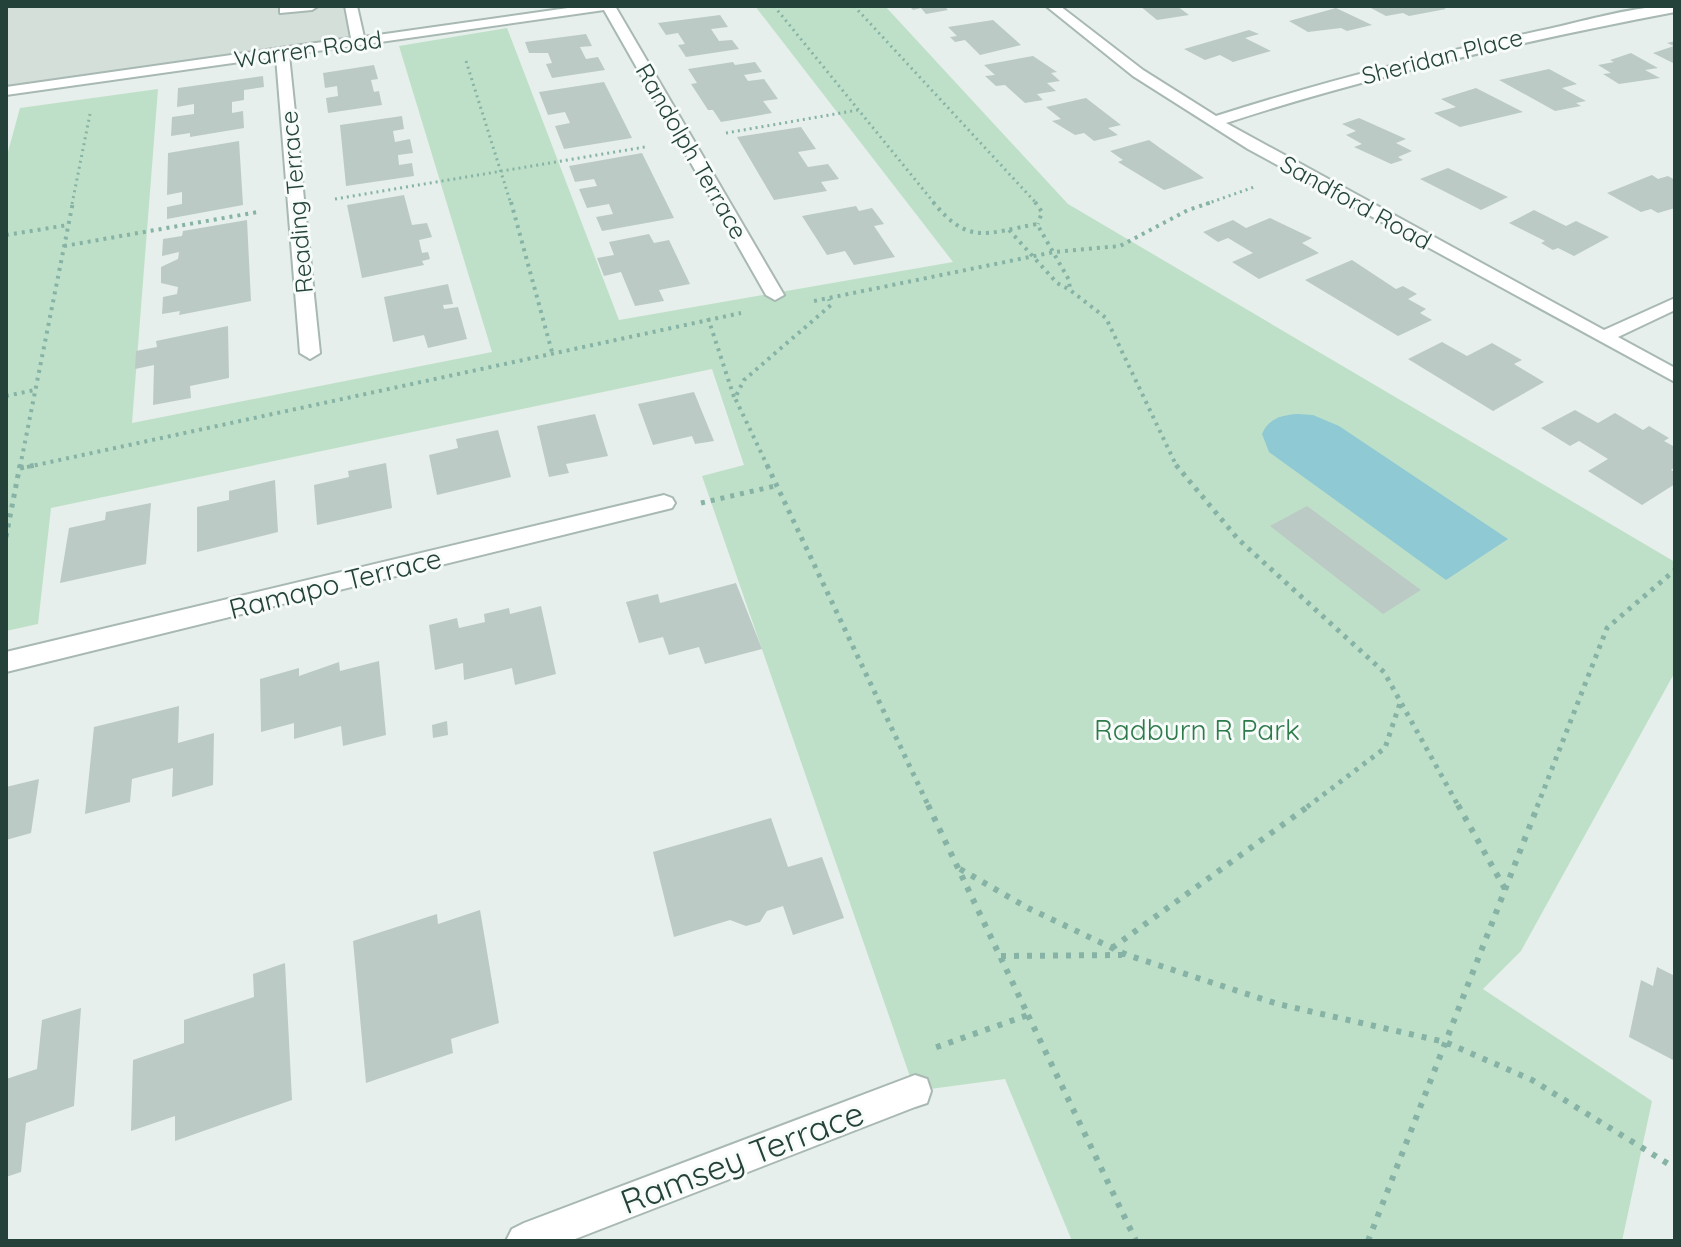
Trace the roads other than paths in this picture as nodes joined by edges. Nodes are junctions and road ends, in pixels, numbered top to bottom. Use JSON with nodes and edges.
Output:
{"nodes":[{"id":1,"x":312,"y":6,"type":"edge"},
{"id":2,"x":351,"y":6,"type":"edge"},
{"id":3,"x":609,"y":6,"type":"edge"},
{"id":4,"x":1052,"y":6,"type":"edge"},
{"id":5,"x":1675,"y":8,"type":"edge"},
{"id":6,"x":285,"y":10,"type":"dead end"},
{"id":7,"x":358,"y":42,"type":"junction"},
{"id":8,"x":282,"y":52,"type":"junction"},
{"id":9,"x":6,"y":91,"type":"edge"},
{"id":10,"x":1213,"y":122,"type":"junction"},
{"id":11,"x":775,"y":295,"type":"dead end"},
{"id":12,"x":1675,"y":303,"type":"edge"},
{"id":13,"x":1603,"y":337,"type":"junction"},
{"id":14,"x":310,"y":353,"type":"dead end"},
{"id":15,"x":1675,"y":376,"type":"edge"},
{"id":16,"x":664,"y":503,"type":"road end"},
{"id":17,"x":6,"y":662,"type":"edge"},
{"id":18,"x":915,"y":1091,"type":"road end"},
{"id":19,"x":524,"y":1241,"type":"edge"}],
"edges":[{"from":1,"to":6,"type":"street"},
{"from":2,"to":7,"type":"street"},
{"from":3,"to":7,"type":"street","name":"Warren Road"},
{"from":3,"to":11,"type":"street","name":"Randolph Terrace"},
{"from":4,"to":10,"type":"street","name":"Sandford Road"},
{"from":5,"to":10,"type":"street","name":"Sheridan Place"},
{"from":7,"to":8,"type":"street","name":"Warren Road"},
{"from":8,"to":9,"type":"street","name":"Warren Road"},
{"from":8,"to":14,"type":"street","name":"Reading Terrace"},
{"from":10,"to":13,"type":"street","name":"Sandford Road"},
{"from":12,"to":13,"type":"street"},
{"from":13,"to":15,"type":"street","name":"Sandford Road"},
{"from":16,"to":17,"type":"street","name":"Ramapo Terrace"},
{"from":18,"to":19,"type":"street","name":"Ramsey Terrace"}]}
